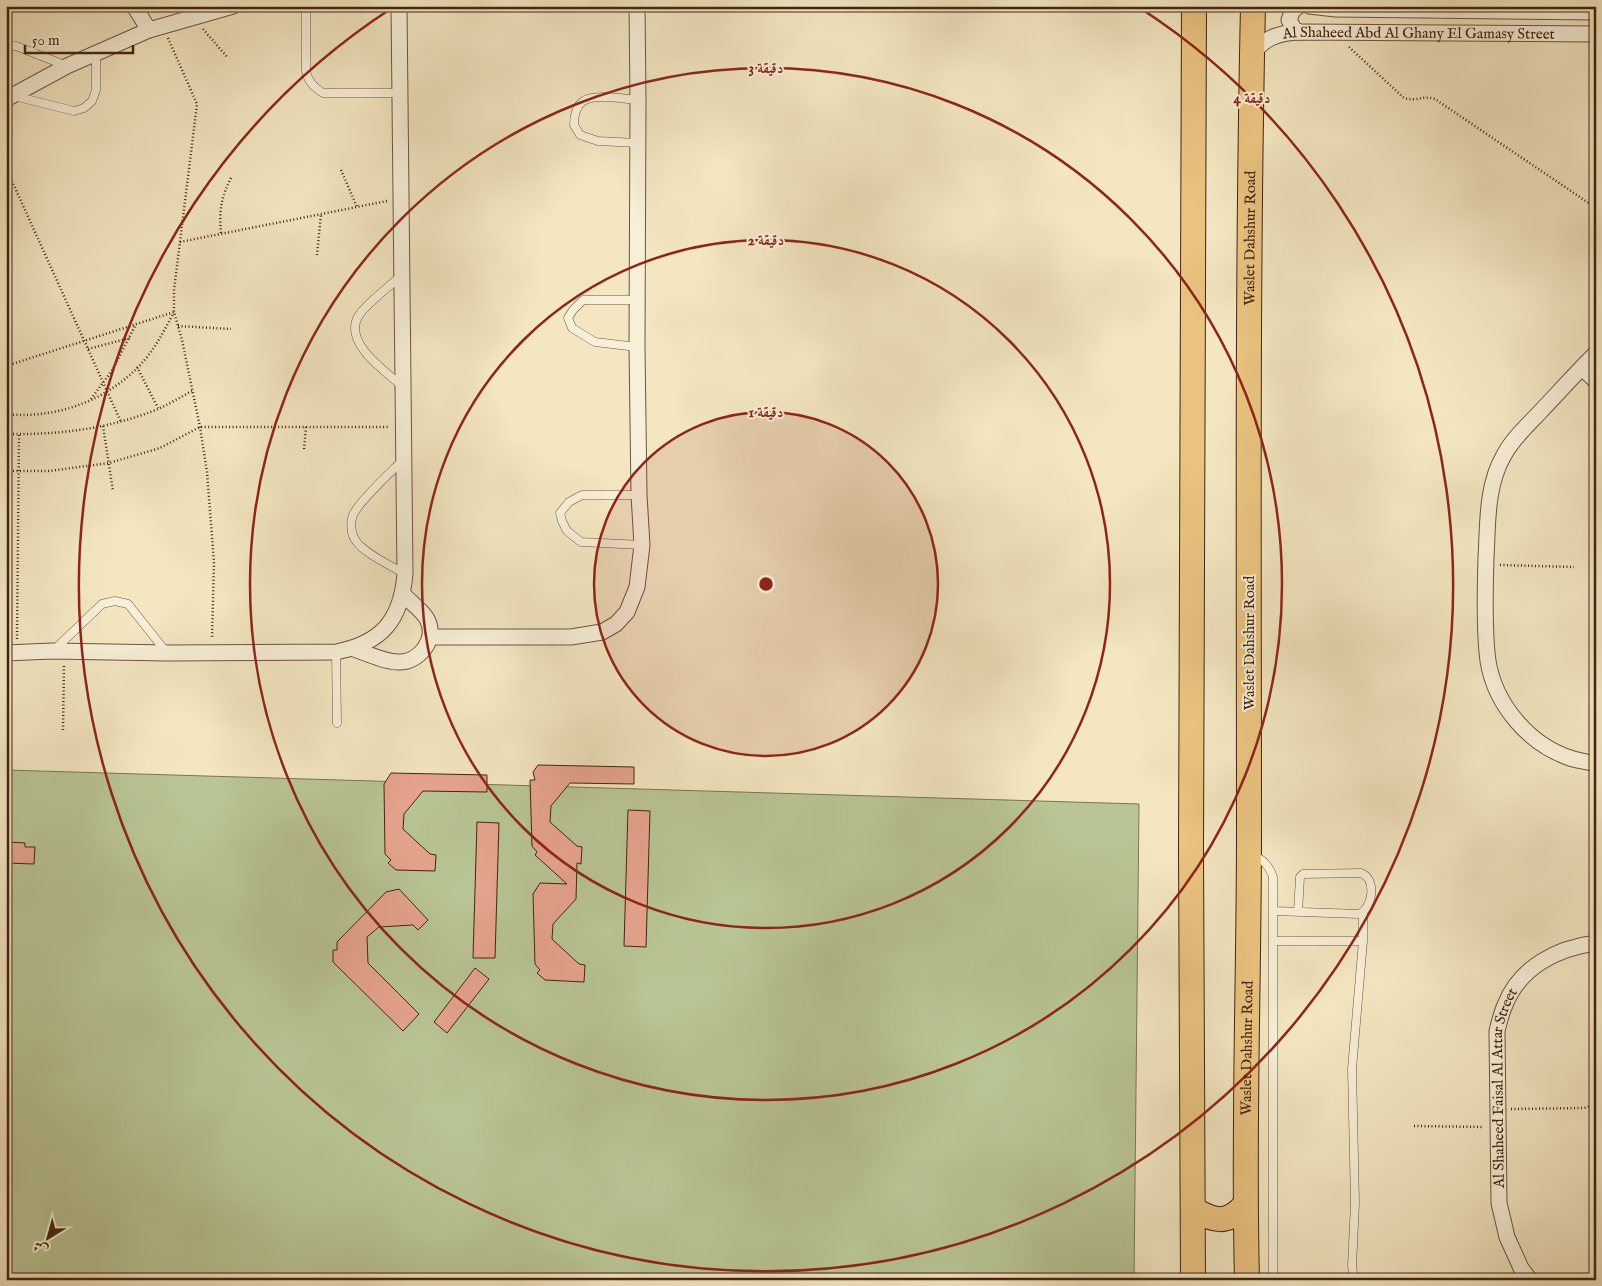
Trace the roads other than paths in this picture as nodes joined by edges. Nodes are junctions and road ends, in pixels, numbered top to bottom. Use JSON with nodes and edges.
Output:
{"nodes":[{"id":1,"x":134,"y":6,"type":"edge"},
{"id":2,"x":233,"y":6,"type":"edge"},
{"id":3,"x":306,"y":6,"type":"edge"},
{"id":4,"x":399,"y":6,"type":"edge"},
{"id":5,"x":636,"y":6,"type":"edge"},
{"id":6,"x":1194,"y":6,"type":"edge"},
{"id":7,"x":1253,"y":6,"type":"edge"},
{"id":8,"x":1299,"y":6,"type":"edge"},
{"id":9,"x":1309,"y":6,"type":"edge"},
{"id":10,"x":1596,"y":12,"type":"edge"},
{"id":11,"x":156,"y":28,"type":"junction"},
{"id":12,"x":1299,"y":32,"type":"junction"},
{"id":13,"x":1596,"y":34,"type":"edge"},
{"id":14,"x":6,"y":47,"type":"edge"},
{"id":15,"x":96,"y":53,"type":"junction"},
{"id":16,"x":1252,"y":58,"type":"junction"},
{"id":17,"x":67,"y":66,"type":"junction"},
{"id":18,"x":400,"y":93,"type":"junction"},
{"id":19,"x":9,"y":97,"type":"edge"},
{"id":20,"x":638,"y":100,"type":"junction"},
{"id":21,"x":638,"y":143,"type":"junction"},
{"id":22,"x":402,"y":275,"type":"junction"},
{"id":23,"x":638,"y":300,"type":"junction"},
{"id":24,"x":637,"y":347,"type":"junction"},
{"id":25,"x":1596,"y":353,"type":"edge"},
{"id":26,"x":1582,"y":368,"type":"junction"},
{"id":27,"x":1596,"y":381,"type":"edge"},
{"id":28,"x":403,"y":387,"type":"junction"},
{"id":29,"x":404,"y":459,"type":"junction"},
{"id":30,"x":639,"y":495,"type":"junction"},
{"id":31,"x":642,"y":545,"type":"junction"},
{"id":32,"x":405,"y":574,"type":"junction"},
{"id":33,"x":403,"y":594,"type":"junction"},
{"id":34,"x":430,"y":637,"type":"junction"},
{"id":35,"x":354,"y":649,"type":"junction"},
{"id":36,"x":59,"y":651,"type":"junction"},
{"id":37,"x":336,"y":652,"type":"junction"},
{"id":38,"x":12,"y":653,"type":"edge"},
{"id":39,"x":167,"y":653,"type":"junction"},
{"id":40,"x":337,"y":723,"type":"dead end"},
{"id":41,"x":1596,"y":764,"type":"edge"},
{"id":42,"x":1249,"y":853,"type":"junction"},
{"id":43,"x":1274,"y":911,"type":"junction"},
{"id":44,"x":1298,"y":912,"type":"junction"},
{"id":45,"x":1363,"y":912,"type":"junction"},
{"id":46,"x":1274,"y":941,"type":"junction"},
{"id":47,"x":1363,"y":941,"type":"junction"},
{"id":48,"x":1596,"y":943,"type":"edge"},
{"id":49,"x":1244,"y":1206,"type":"junction"},
{"id":50,"x":1193,"y":1209,"type":"junction"},
{"id":51,"x":1194,"y":1280,"type":"edge"},
{"id":52,"x":1247,"y":1280,"type":"edge"},
{"id":53,"x":1273,"y":1280,"type":"edge"},
{"id":54,"x":1354,"y":1280,"type":"edge"},
{"id":55,"x":1530,"y":1280,"type":"edge"}],
"edges":[{"from":1,"to":11,"type":"street"},
{"from":2,"to":11,"type":"street"},
{"from":3,"to":18,"type":"lane"},
{"from":4,"to":18,"type":"street"},
{"from":5,"to":20,"type":"street"},
{"from":6,"to":50,"type":"main road"},
{"from":7,"to":16,"type":"main road","name":"Waslet Dahshur Road"},
{"from":8,"to":12,"type":"street"},
{"from":9,"to":10,"type":"street","name":"Al Shaheed Abd Al Ghany El Gamasy Street"},
{"from":11,"to":15,"type":"street"},
{"from":12,"to":13,"type":"street","name":"Al Shaheed Abd Al Ghany El Gamasy Street"},
{"from":12,"to":16,"type":"street","name":"Al Shaheed Abd Al Ghany El Gamasy Street"},
{"from":14,"to":17,"type":"lane"},
{"from":15,"to":17,"type":"street"},
{"from":15,"to":19,"type":"lane"},
{"from":16,"to":42,"type":"main road","name":"Waslet Dahshur Road"},
{"from":17,"to":19,"type":"street"},
{"from":18,"to":22,"type":"street"},
{"from":20,"to":21,"type":"street"},
{"from":20,"to":21,"type":"lane"},
{"from":21,"to":23,"type":"street"},
{"from":22,"to":28,"type":"street"},
{"from":22,"to":28,"type":"lane"},
{"from":23,"to":24,"type":"street"},
{"from":23,"to":24,"type":"lane"},
{"from":24,"to":30,"type":"street"},
{"from":25,"to":26,"type":"street"},
{"from":26,"to":27,"type":"street"},
{"from":26,"to":41,"type":"street"},
{"from":28,"to":29,"type":"street"},
{"from":29,"to":32,"type":"street"},
{"from":29,"to":32,"type":"lane"},
{"from":30,"to":31,"type":"street"},
{"from":30,"to":31,"type":"lane"},
{"from":31,"to":34,"type":"street"},
{"from":32,"to":33,"type":"street"},
{"from":33,"to":34,"type":"street"},
{"from":33,"to":35,"type":"street"},
{"from":34,"to":35,"type":"street"},
{"from":35,"to":37,"type":"street"},
{"from":36,"to":38,"type":"street"},
{"from":36,"to":39,"type":"street"},
{"from":36,"to":39,"type":"lane"},
{"from":37,"to":39,"type":"street"},
{"from":37,"to":40,"type":"lane"},
{"from":42,"to":43,"type":"lane"},
{"from":42,"to":49,"type":"main road","name":"Waslet Dahshur Road"},
{"from":43,"to":44,"type":"lane"},
{"from":43,"to":46,"type":"lane"},
{"from":44,"to":45,"type":"lane"},
{"from":44,"to":45,"type":"lane"},
{"from":45,"to":47,"type":"lane"},
{"from":46,"to":47,"type":"lane"},
{"from":46,"to":53,"type":"lane"},
{"from":47,"to":54,"type":"lane"},
{"from":48,"to":55,"type":"street","name":"Al Shaheed Faisal Al Attar Street"},
{"from":49,"to":50,"type":"main road"},
{"from":49,"to":52,"type":"main road","name":"Waslet Dahshur Road"},
{"from":50,"to":51,"type":"main road"}]}
